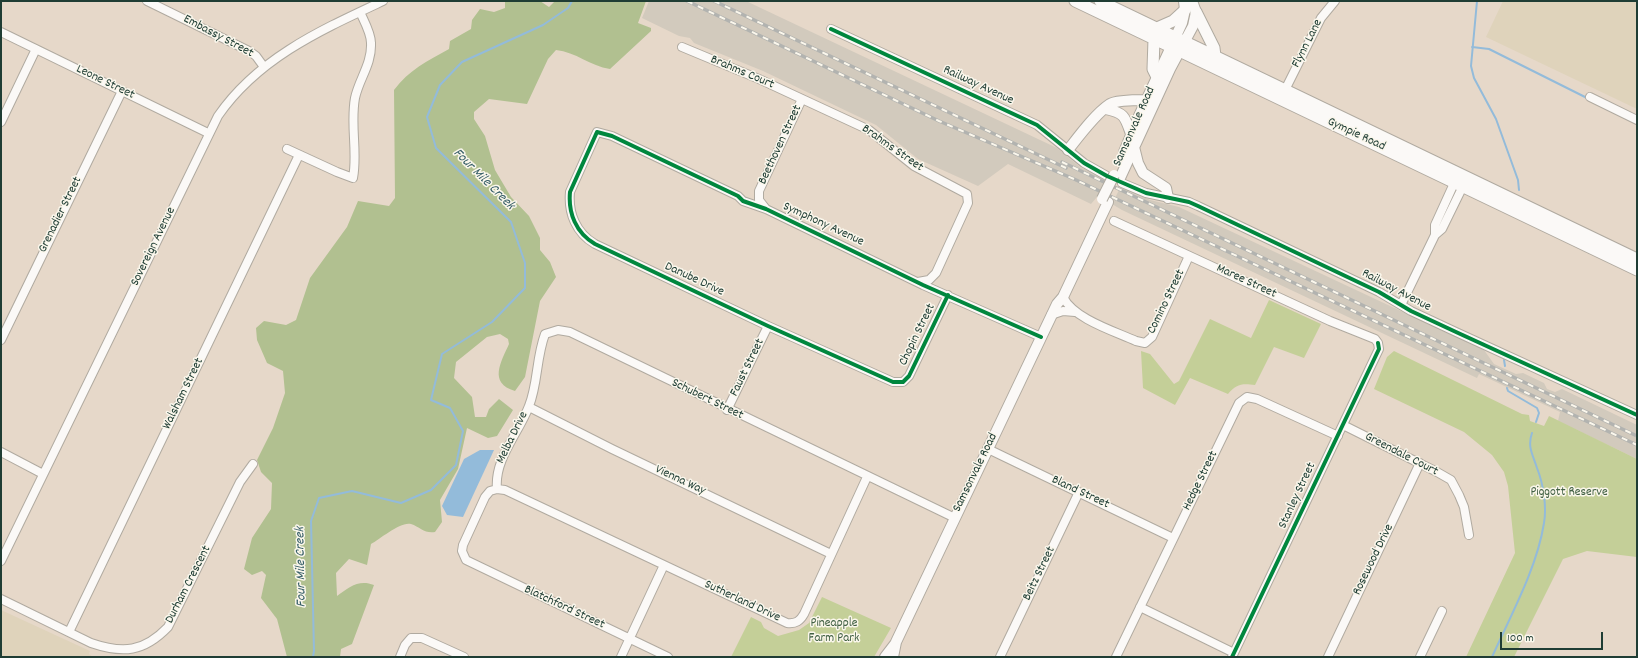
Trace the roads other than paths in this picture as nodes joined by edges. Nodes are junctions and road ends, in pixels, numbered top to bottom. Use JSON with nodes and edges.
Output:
{"nodes":[{"id":1,"x":146,"y":1,"type":"edge"},
{"id":2,"x":383,"y":1,"type":"edge"},
{"id":3,"x":1075,"y":1,"type":"edge"},
{"id":4,"x":1100,"y":1,"type":"edge"},
{"id":5,"x":1335,"y":1,"type":"edge"},
{"id":6,"x":1187,"y":4,"type":"edge"},
{"id":7,"x":360,"y":12,"type":"junction"},
{"id":8,"x":1196,"y":12,"type":"junction"},
{"id":9,"x":831,"y":29,"type":"dead end"},
{"id":10,"x":1,"y":32,"type":"edge"},
{"id":11,"x":1156,"y":33,"type":"junction"},
{"id":12,"x":1178,"y":44,"type":"junction"},
{"id":13,"x":682,"y":47,"type":"dead end"},
{"id":14,"x":36,"y":49,"type":"junction"},
{"id":15,"x":1215,"y":56,"type":"junction"},
{"id":16,"x":264,"y":67,"type":"junction"},
{"id":17,"x":1157,"y":76,"type":"junction"},
{"id":18,"x":1285,"y":90,"type":"junction"},
{"id":19,"x":122,"y":91,"type":"junction"},
{"id":20,"x":1590,"y":97,"type":"dead end"},
{"id":21,"x":802,"y":99,"type":"junction"},
{"id":22,"x":1146,"y":100,"type":"junction"},
{"id":23,"x":1106,"y":109,"type":"junction"},
{"id":24,"x":1637,"y":120,"type":"edge"},
{"id":25,"x":1,"y":122,"type":"edge"},
{"id":26,"x":597,"y":132,"type":"joint"},
{"id":27,"x":208,"y":133,"type":"junction"},
{"id":28,"x":1131,"y":134,"type":"junction"},
{"id":29,"x":1134,"y":147,"type":"junction"},
{"id":30,"x":287,"y":149,"type":"dead end"},
{"id":31,"x":1068,"y":150,"type":"junction"},
{"id":32,"x":299,"y":155,"type":"junction"},
{"id":33,"x":1116,"y":178,"type":"junction"},
{"id":34,"x":1461,"y":180,"type":"junction"},
{"id":35,"x":759,"y":191,"type":"junction"},
{"id":36,"x":738,"y":196,"type":"junction"},
{"id":37,"x":1168,"y":198,"type":"junction"},
{"id":38,"x":766,"y":209,"type":"junction"},
{"id":39,"x":1114,"y":221,"type":"dead end"},
{"id":40,"x":1189,"y":256,"type":"junction"},
{"id":41,"x":1637,"y":259,"type":"edge"},
{"id":42,"x":1637,"y":270,"type":"edge"},
{"id":43,"x":936,"y":273,"type":"junction"},
{"id":44,"x":918,"y":282,"type":"junction"},
{"id":45,"x":945,"y":294,"type":"junction"},
{"id":46,"x":1060,"y":300,"type":"junction"},
{"id":47,"x":1401,"y":305,"type":"junction"},
{"id":48,"x":1075,"y":312,"type":"junction"},
{"id":49,"x":1051,"y":315,"type":"junction"},
{"id":50,"x":768,"y":326,"type":"junction"},
{"id":51,"x":546,"y":334,"type":"joint"},
{"id":52,"x":1041,"y":337,"type":"junction"},
{"id":53,"x":1,"y":340,"type":"edge"},
{"id":54,"x":1378,"y":343,"type":"joint"},
{"id":55,"x":903,"y":382,"type":"joint"},
{"id":56,"x":529,"y":406,"type":"junction"},
{"id":57,"x":727,"y":410,"type":"junction"},
{"id":58,"x":1637,"y":415,"type":"edge"},
{"id":59,"x":1342,"y":425,"type":"junction"},
{"id":60,"x":1338,"y":436,"type":"junction"},
{"id":61,"x":988,"y":449,"type":"junction"},
{"id":62,"x":1,"y":452,"type":"edge"},
{"id":63,"x":1420,"y":463,"type":"junction"},
{"id":64,"x":253,"y":464,"type":"dead end"},
{"id":65,"x":44,"y":474,"type":"junction"},
{"id":66,"x":867,"y":477,"type":"junction"},
{"id":67,"x":497,"y":489,"type":"junction"},
{"id":68,"x":1079,"y":492,"type":"junction"},
{"id":69,"x":955,"y":518,"type":"junction"},
{"id":70,"x":1469,"y":535,"type":"dead end"},
{"id":71,"x":1173,"y":538,"type":"junction"},
{"id":72,"x":831,"y":554,"type":"junction"},
{"id":73,"x":2,"y":557,"type":"edge"},
{"id":74,"x":664,"y":565,"type":"junction"},
{"id":75,"x":1,"y":599,"type":"edge"},
{"id":76,"x":1140,"y":607,"type":"junction"},
{"id":77,"x":1442,"y":611,"type":"dead end"},
{"id":78,"x":69,"y":632,"type":"junction"},
{"id":79,"x":630,"y":639,"type":"junction"},
{"id":80,"x":896,"y":642,"type":"junction"},
{"id":81,"x":1233,"y":655,"type":"edge"},
{"id":82,"x":400,"y":657,"type":"edge"},
{"id":83,"x":464,"y":657,"type":"edge"},
{"id":84,"x":621,"y":657,"type":"edge"},
{"id":85,"x":668,"y":657,"type":"edge"},
{"id":86,"x":885,"y":657,"type":"edge"},
{"id":87,"x":893,"y":657,"type":"edge"},
{"id":88,"x":1000,"y":657,"type":"edge"},
{"id":89,"x":1116,"y":657,"type":"edge"},
{"id":90,"x":1328,"y":657,"type":"edge"},
{"id":91,"x":1420,"y":657,"type":"edge"}],
"edges":[{"from":1,"to":16,"type":"street","name":"Embassy Street"},
{"from":2,"to":7,"type":"street","name":"Sovereign Avenue"},
{"from":3,"to":11,"type":"highway","name":"Gympie Road"},
{"from":4,"to":11,"type":"highway","name":"Gympie Road"},
{"from":5,"to":18,"type":"street","name":"Flynn Lane"},
{"from":6,"to":8,"type":"main road"},
{"from":6,"to":11,"type":"highway"},
{"from":6,"to":12,"type":"main road"},
{"from":7,"to":16,"type":"street","name":"Sovereign Avenue"},
{"from":7,"to":32,"type":"street"},
{"from":8,"to":12,"type":"main road"},
{"from":8,"to":15,"type":"highway"},
{"from":9,"to":31,"type":"street","name":"Railway Avenue"},
{"from":10,"to":14,"type":"street","name":"Leone Street"},
{"from":11,"to":12,"type":"highway","name":"Gympie Road"},
{"from":11,"to":17,"type":"highway"},
{"from":12,"to":15,"type":"highway","name":"Gympie Road"},
{"from":12,"to":17,"type":"main road","name":"Samsonvale Road"},
{"from":12,"to":29,"type":"main road","name":"Samsonvale Road"},
{"from":12,"to":34,"type":"highway","name":"Gympie Road"},
{"from":13,"to":21,"type":"street","name":"Brahms Court"},
{"from":14,"to":19,"type":"street","name":"Leone Street"},
{"from":14,"to":25,"type":"street"},
{"from":15,"to":18,"type":"highway","name":"Gympie Road"},
{"from":16,"to":27,"type":"street","name":"Sovereign Avenue"},
{"from":17,"to":22,"type":"main road","name":"Samsonvale Road"},
{"from":18,"to":34,"type":"highway","name":"Gympie Road"},
{"from":19,"to":27,"type":"street","name":"Leone Street"},
{"from":19,"to":53,"type":"street","name":"Grenadier Street"},
{"from":20,"to":24,"type":"street"},
{"from":21,"to":35,"type":"street","name":"Beethoven Street"},
{"from":21,"to":43,"type":"street","name":"Brahms Street"},
{"from":22,"to":23,"type":"main road"},
{"from":22,"to":28,"type":"main road","name":"Samsonvale Road"},
{"from":23,"to":28,"type":"main road"},
{"from":23,"to":31,"type":"main road"},
{"from":26,"to":36,"type":"street","name":"Symphony Avenue"},
{"from":26,"to":50,"type":"street","name":"Danube Drive"},
{"from":27,"to":65,"type":"street","name":"Sovereign Avenue"},
{"from":28,"to":33,"type":"main road","name":"Samsonvale Road"},
{"from":29,"to":33,"type":"main road","name":"Samsonvale Road"},
{"from":29,"to":37,"type":"main road"},
{"from":30,"to":32,"type":"street"},
{"from":31,"to":33,"type":"street","name":"Railway Avenue"},
{"from":32,"to":78,"type":"street","name":"Walsham Street"},
{"from":33,"to":37,"type":"street","name":"Railway Avenue"},
{"from":33,"to":46,"type":"main road","name":"Samsonvale Road","bridge":true},
{"from":34,"to":41,"type":"highway","name":"Gympie Road"},
{"from":34,"to":42,"type":"highway","name":"Gympie Road"},
{"from":34,"to":47,"type":"street"},
{"from":35,"to":36,"type":"street"},
{"from":35,"to":38,"type":"street"},
{"from":36,"to":38,"type":"street","name":"Symphony Avenue"},
{"from":37,"to":47,"type":"street","name":"Railway Avenue"},
{"from":38,"to":44,"type":"street","name":"Symphony Avenue"},
{"from":39,"to":40,"type":"street","name":"Maree Street"},
{"from":40,"to":48,"type":"street","name":"Comino Street"},
{"from":40,"to":54,"type":"street","name":"Maree Street"},
{"from":43,"to":44,"type":"street"},
{"from":43,"to":45,"type":"street"},
{"from":44,"to":45,"type":"street","name":"Symphony Avenue"},
{"from":45,"to":52,"type":"street","name":"Symphony Avenue"},
{"from":45,"to":55,"type":"street","name":"Chopin Street"},
{"from":46,"to":48,"type":"street","name":"Comino Street"},
{"from":46,"to":49,"type":"main road","name":"Samsonvale Road"},
{"from":47,"to":58,"type":"street","name":"Railway Avenue"},
{"from":48,"to":49,"type":"street","name":"Comino Street"},
{"from":49,"to":52,"type":"main road","name":"Samsonvale Road"},
{"from":50,"to":55,"type":"street","name":"Danube Drive"},
{"from":50,"to":57,"type":"street","name":"Faust Street"},
{"from":51,"to":56,"type":"street","name":"Melba Drive"},
{"from":51,"to":57,"type":"street","name":"Schubert Street"},
{"from":52,"to":61,"type":"main road","name":"Samsonvale Road"},
{"from":54,"to":59,"type":"street","name":"Stanley Street"},
{"from":56,"to":67,"type":"street","name":"Melba Drive"},
{"from":56,"to":72,"type":"street","name":"Vienna Way"},
{"from":57,"to":66,"type":"street","name":"Schubert Street"},
{"from":59,"to":60,"type":"street","name":"Stanley Street"},
{"from":59,"to":63,"type":"street","name":"Greendale Court"},
{"from":60,"to":71,"type":"street","name":"Hedge Street"},
{"from":60,"to":81,"type":"street","name":"Stanley Street"},
{"from":61,"to":68,"type":"street","name":"Bland Street"},
{"from":61,"to":69,"type":"main road","name":"Samsonvale Road"},
{"from":62,"to":65,"type":"street"},
{"from":63,"to":70,"type":"street","name":"Greendale Court"},
{"from":63,"to":90,"type":"street","name":"Rosewood Drive"},
{"from":64,"to":78,"type":"street","name":"Durham Crescent"},
{"from":65,"to":73,"type":"street","name":"Sovereign Avenue"},
{"from":66,"to":69,"type":"street"},
{"from":66,"to":72,"type":"street","name":"Sutherland Drive"},
{"from":67,"to":74,"type":"street","name":"Sutherland Drive"},
{"from":67,"to":79,"type":"street","name":"Blatchford Street"},
{"from":68,"to":71,"type":"street","name":"Bland Street"},
{"from":68,"to":88,"type":"street","name":"Beitz Street"},
{"from":69,"to":80,"type":"main road","name":"Samsonvale Road"},
{"from":71,"to":76,"type":"street","name":"Hedge Street"},
{"from":72,"to":74,"type":"street","name":"Sutherland Drive"},
{"from":74,"to":79,"type":"street"},
{"from":75,"to":78,"type":"street","name":"Durham Crescent"},
{"from":76,"to":81,"type":"street"},
{"from":76,"to":89,"type":"street","name":"Hedge Street"},
{"from":77,"to":91,"type":"street"},
{"from":79,"to":84,"type":"street"},
{"from":79,"to":85,"type":"street","name":"Blatchford Street"},
{"from":80,"to":86,"type":"main road","name":"Samsonvale Road"},
{"from":80,"to":87,"type":"main road","name":"Samsonvale Road"},
{"from":82,"to":83,"type":"street"}]}
